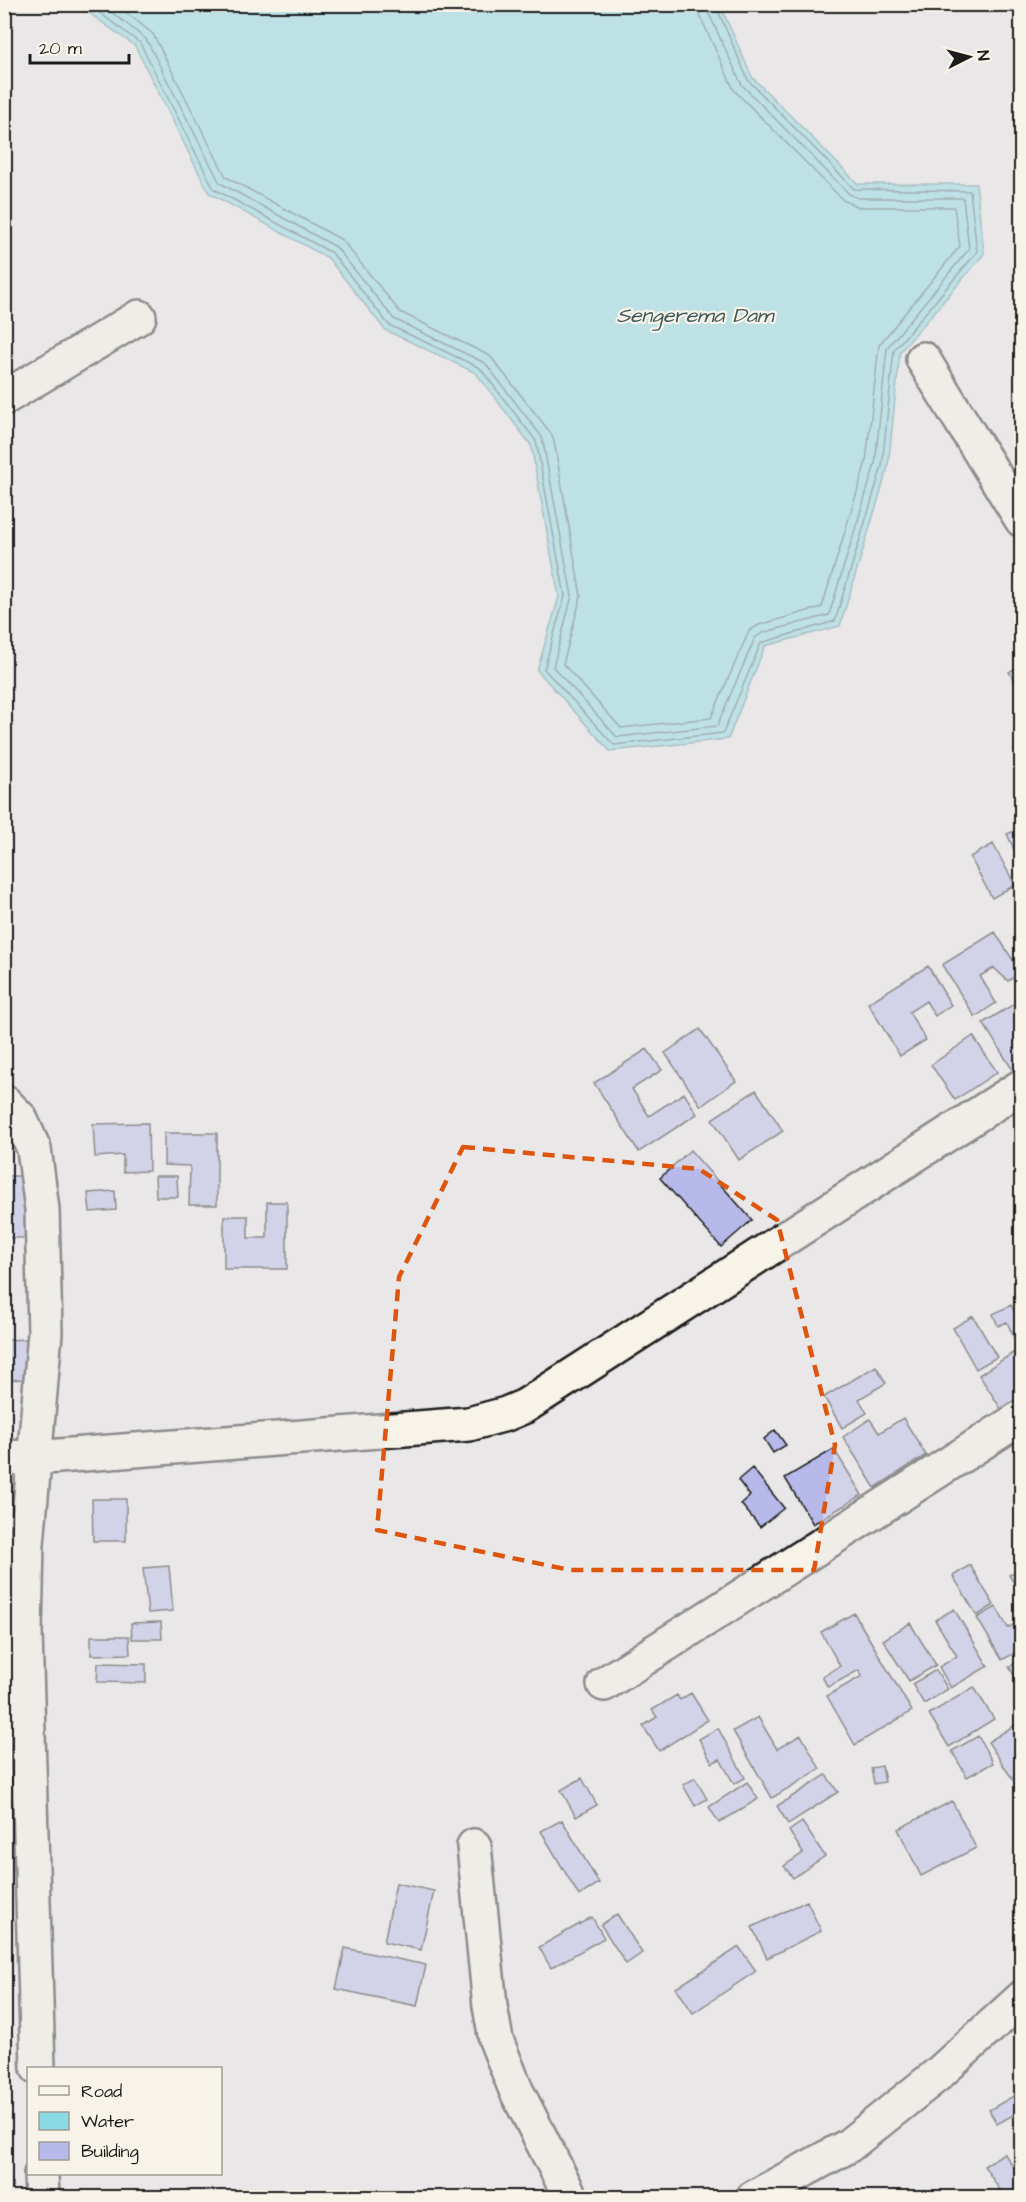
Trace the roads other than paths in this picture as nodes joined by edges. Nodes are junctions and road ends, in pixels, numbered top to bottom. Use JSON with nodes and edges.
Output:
{"nodes":[{"id":1,"x":139,"y":317,"type":"dead end"},
{"id":2,"x":923,"y":359,"type":"dead end"},
{"id":3,"x":4,"y":398,"type":"edge"},
{"id":4,"x":1022,"y":520,"type":"edge"},
{"id":5,"x":1022,"y":1086,"type":"edge"},
{"id":6,"x":4,"y":1102,"type":"edge"},
{"id":7,"x":1022,"y":1417,"type":"edge"},
{"id":8,"x":19,"y":1458,"type":"edge"},
{"id":9,"x":604,"y":1684,"type":"dead end"},
{"id":10,"x":474,"y":1846,"type":"dead end"},
{"id":11,"x":1022,"y":1998,"type":"edge"},
{"id":12,"x":38,"y":2067,"type":"edge"},
{"id":13,"x":41,"y":2175,"type":"edge"},
{"id":14,"x":42,"y":2198,"type":"edge"},
{"id":15,"x":571,"y":2198,"type":"edge"},
{"id":16,"x":753,"y":2198,"type":"edge"}],
"edges":[{"from":1,"to":3,"type":"street"},
{"from":2,"to":4,"type":"street"},
{"from":5,"to":8,"type":"street"},
{"from":6,"to":8,"type":"street"},
{"from":7,"to":9,"type":"street"},
{"from":8,"to":12,"type":"street"},
{"from":10,"to":15,"type":"street"},
{"from":11,"to":16,"type":"street"},
{"from":13,"to":14,"type":"street"}]}
